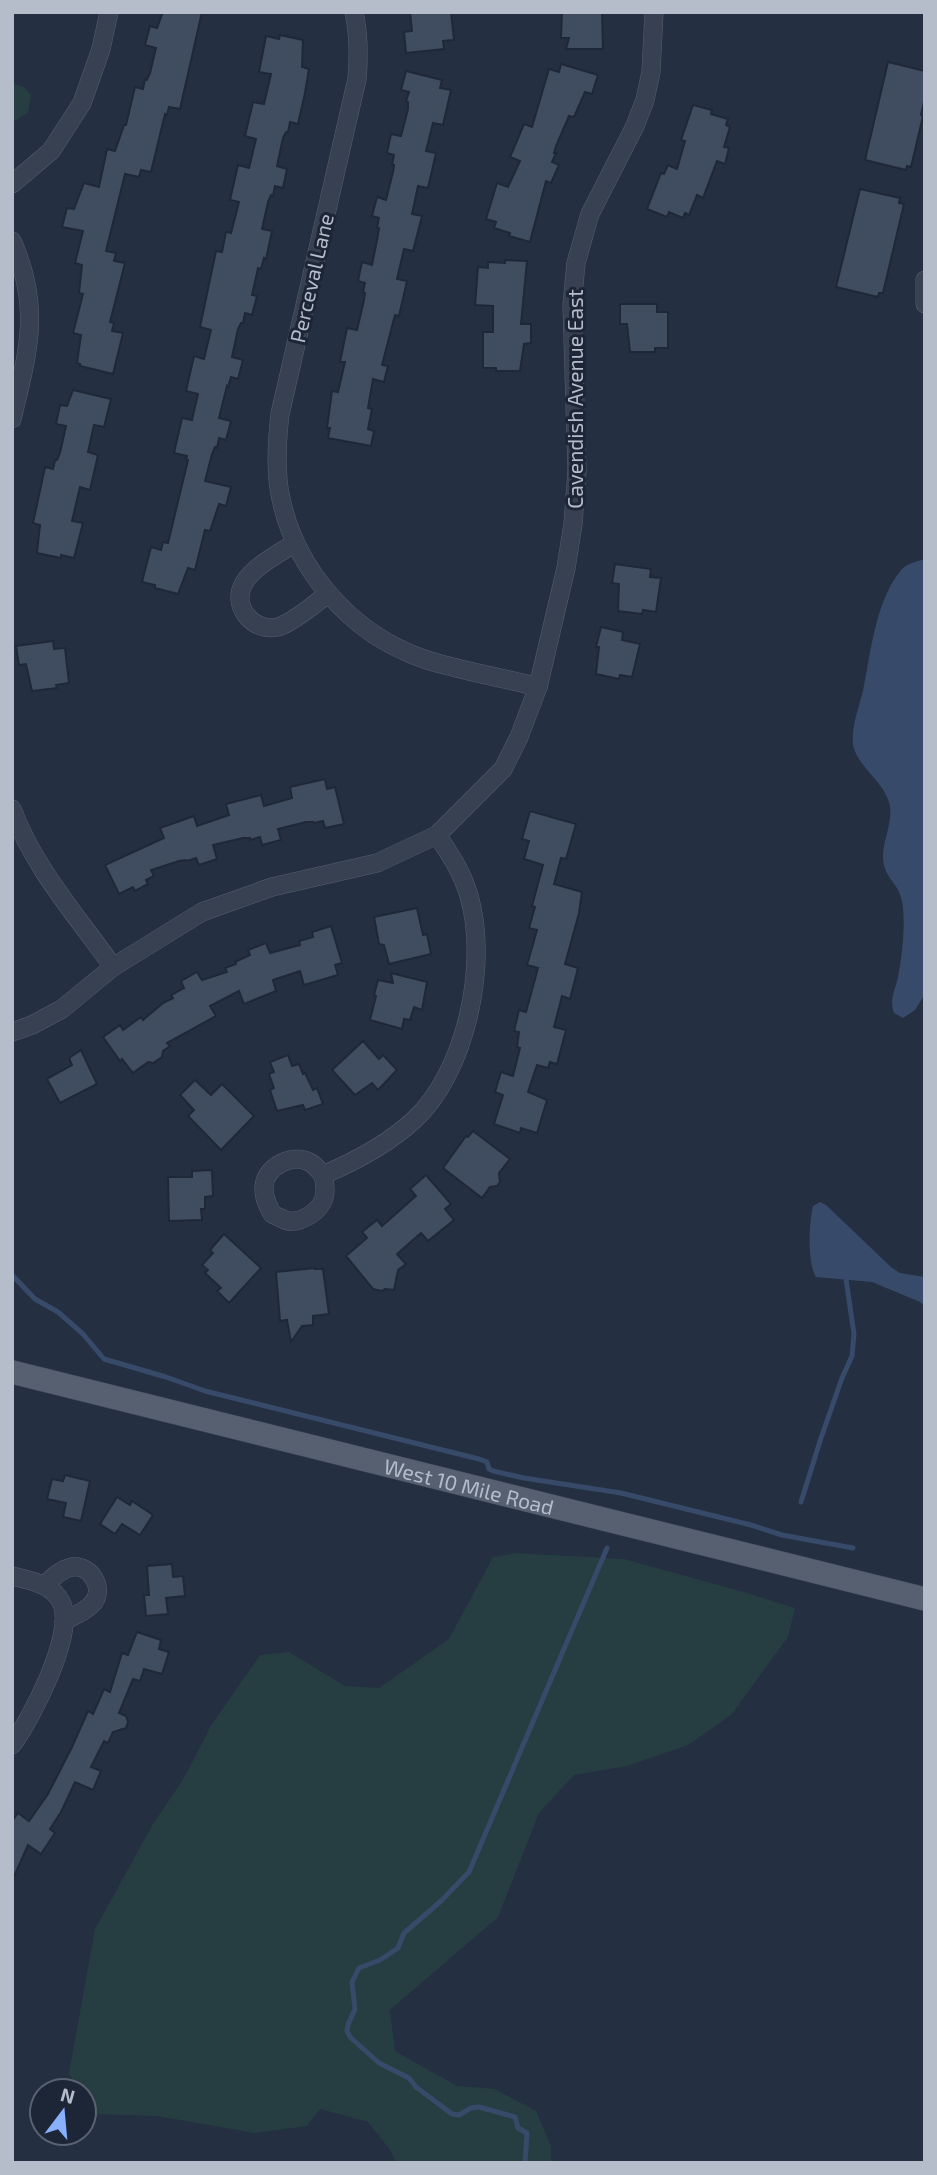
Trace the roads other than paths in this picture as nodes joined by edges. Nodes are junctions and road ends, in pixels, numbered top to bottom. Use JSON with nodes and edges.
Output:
{"nodes":[{"id":1,"x":109,"y":12,"type":"edge"},
{"id":2,"x":354,"y":12,"type":"edge"},
{"id":3,"x":654,"y":12,"type":"edge"},
{"id":4,"x":12,"y":184,"type":"edge"},
{"id":5,"x":12,"y":241,"type":"edge"},
{"id":6,"x":925,"y":280,"type":"edge"},
{"id":7,"x":925,"y":304,"type":"edge"},
{"id":8,"x":12,"y":419,"type":"edge"},
{"id":9,"x":295,"y":543,"type":"junction"},
{"id":10,"x":328,"y":594,"type":"junction"},
{"id":11,"x":538,"y":687,"type":"junction"},
{"id":12,"x":12,"y":808,"type":"edge"},
{"id":13,"x":437,"y":835,"type":"junction"},
{"id":14,"x":113,"y":967,"type":"junction"},
{"id":15,"x":12,"y":1032,"type":"edge"},
{"id":16,"x":323,"y":1175,"type":"dead end"},
{"id":17,"x":12,"y":1372,"type":"edge"},
{"id":18,"x":12,"y":1576,"type":"edge"},
{"id":19,"x":45,"y":1585,"type":"junction"},
{"id":20,"x":925,"y":1599,"type":"edge"},
{"id":21,"x":64,"y":1621,"type":"junction"},
{"id":22,"x":12,"y":1745,"type":"edge"}],
"edges":[{"from":1,"to":4,"type":"street"},
{"from":2,"to":9,"type":"street","name":"Perceval Lane"},
{"from":3,"to":11,"type":"street","name":"Cavendish Avenue East"},
{"from":5,"to":8,"type":"street"},
{"from":6,"to":7,"type":"street"},
{"from":9,"to":10,"type":"street","name":"Perceval Lane"},
{"from":9,"to":10,"type":"street"},
{"from":10,"to":11,"type":"street","name":"Perceval Lane"},
{"from":11,"to":13,"type":"street","name":"Cavendish Avenue East"},
{"from":12,"to":14,"type":"street"},
{"from":13,"to":14,"type":"street","name":"Cavendish Avenue East"},
{"from":13,"to":16,"type":"street"},
{"from":14,"to":15,"type":"street","name":"Cavendish Avenue East"},
{"from":17,"to":20,"type":"main road","name":"West 10 Mile Road"},
{"from":18,"to":19,"type":"street"},
{"from":19,"to":21,"type":"street"},
{"from":19,"to":21,"type":"street"},
{"from":21,"to":22,"type":"street"}]}
